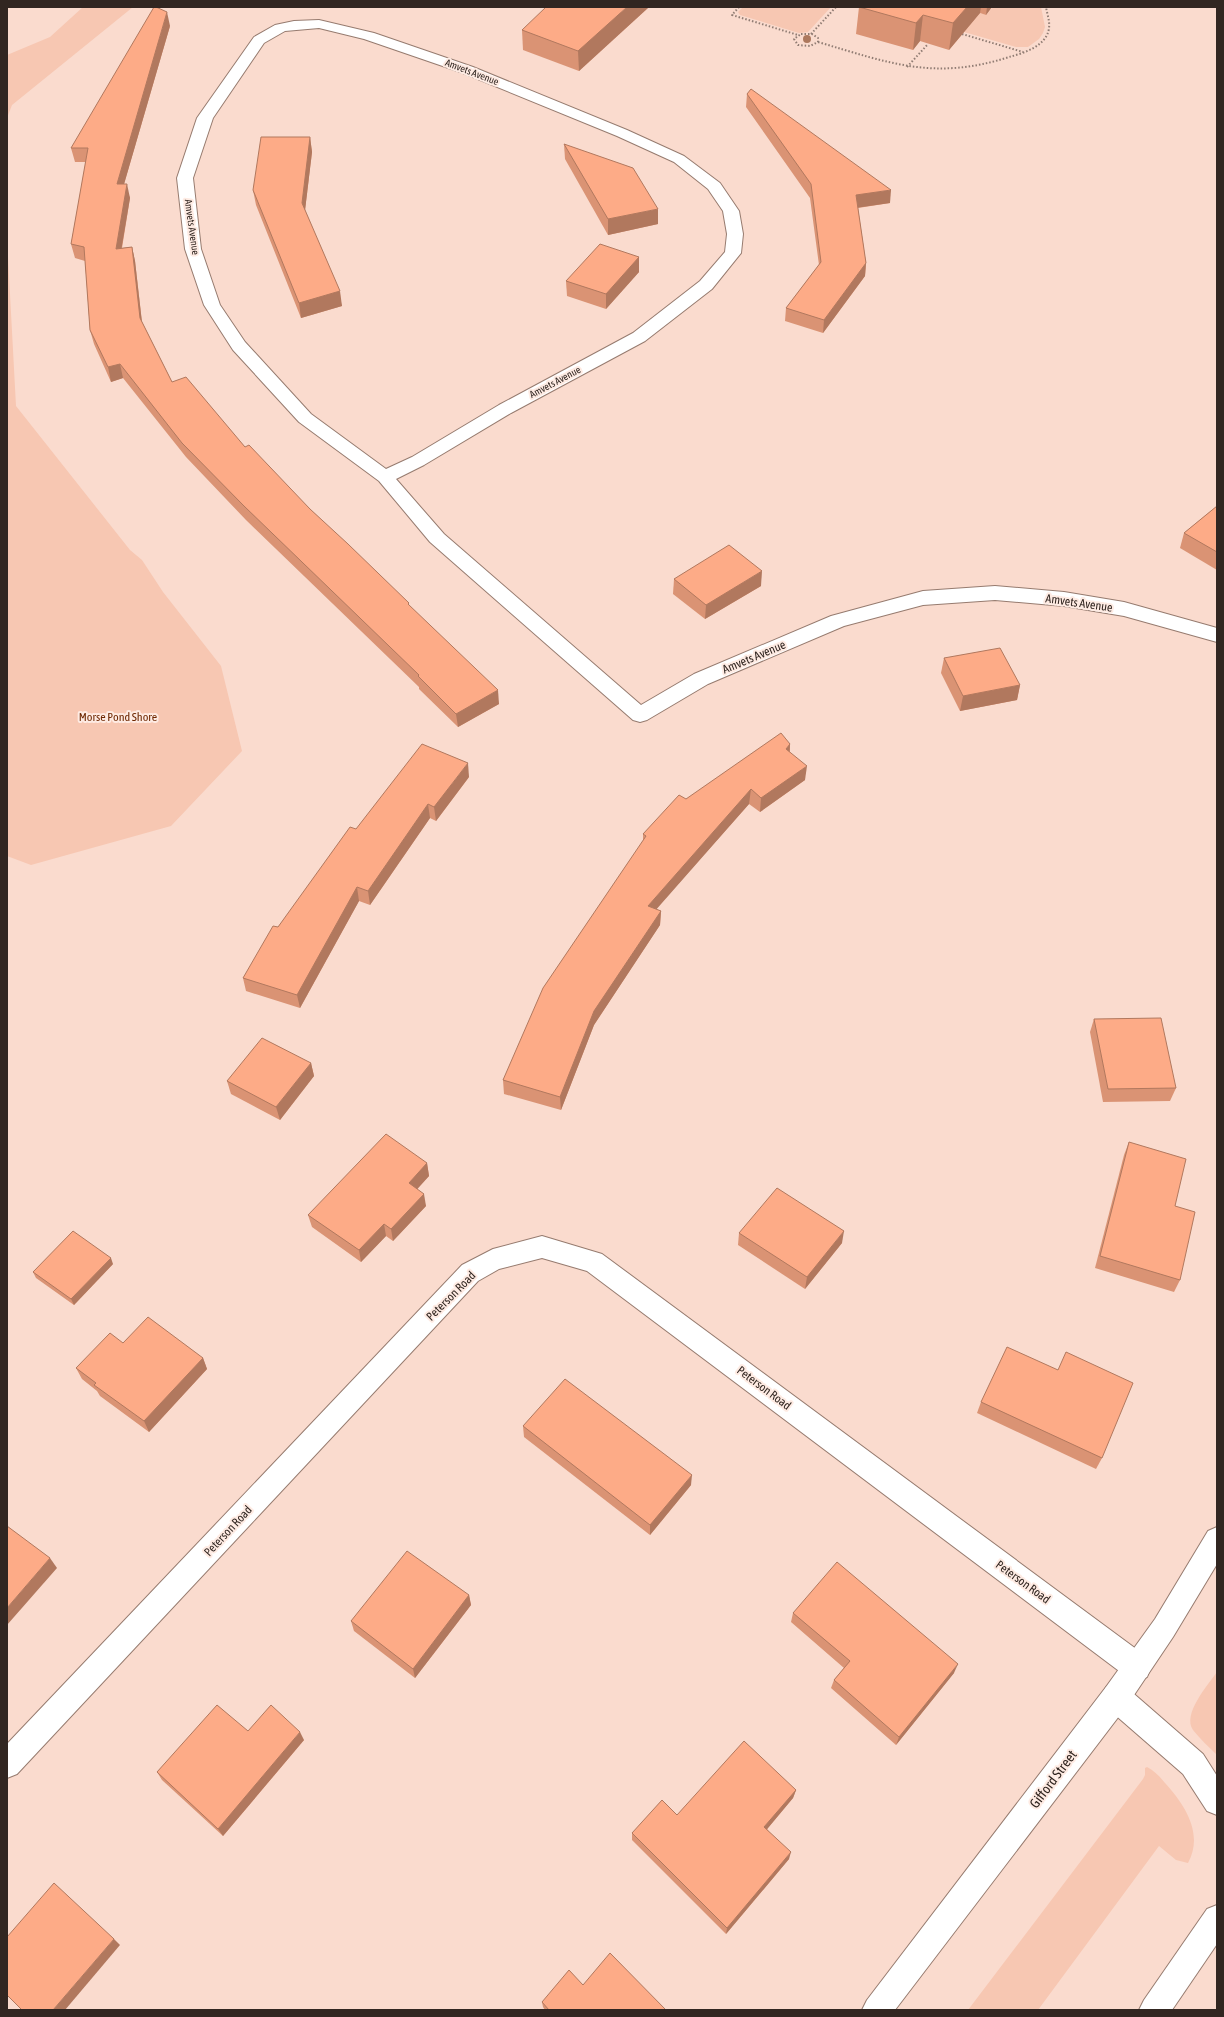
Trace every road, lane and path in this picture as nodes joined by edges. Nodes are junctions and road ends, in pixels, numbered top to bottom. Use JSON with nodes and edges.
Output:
{"nodes":[{"id":1,"x":739,"y":7,"type":"edge"},
{"id":2,"x":836,"y":7,"type":"edge"},
{"id":3,"x":1046,"y":7,"type":"edge"},
{"id":4,"x":811,"y":34,"type":"junction"},
{"id":5,"x":962,"y":34,"type":"edge"},
{"id":6,"x":798,"y":35,"type":"junction"},
{"id":7,"x":818,"y":42,"type":"junction"},
{"id":8,"x":928,"y":44,"type":"dead end"},
{"id":9,"x":1024,"y":52,"type":"junction"},
{"id":10,"x":907,"y":68,"type":"junction"},
{"id":11,"x":385,"y":477,"type":"junction"},
{"id":12,"x":1217,"y":635,"type":"edge"},
{"id":13,"x":1217,"y":1540,"type":"edge"},
{"id":14,"x":1137,"y":1666,"type":"junction"},
{"id":15,"x":1116,"y":1697,"type":"junction"},
{"id":16,"x":7,"y":1764,"type":"edge"},
{"id":17,"x":1217,"y":1801,"type":"edge"},
{"id":18,"x":1217,"y":1919,"type":"edge"},
{"id":19,"x":877,"y":2010,"type":"edge"},
{"id":20,"x":1154,"y":2010,"type":"edge"}],
"edges":[{"from":1,"to":6,"type":"path"},
{"from":2,"to":4,"type":"path"},
{"from":3,"to":9,"type":"path"},
{"from":4,"to":6,"type":"path"},
{"from":4,"to":7,"type":"path"},
{"from":5,"to":9,"type":"path"},
{"from":6,"to":7,"type":"path"},
{"from":7,"to":10,"type":"path"},
{"from":8,"to":10,"type":"path"},
{"from":9,"to":10,"type":"path"},
{"from":11,"to":11,"type":"street","name":"Amvets Avenue"},
{"from":11,"to":12,"type":"street","name":"Amvets Avenue"},
{"from":13,"to":14,"type":"street","name":"Gifford Street"},
{"from":14,"to":15,"type":"street","name":"Gifford Street"},
{"from":14,"to":16,"type":"street","name":"Peterson Road"},
{"from":15,"to":17,"type":"street"},
{"from":15,"to":19,"type":"street","name":"Gifford Street"},
{"from":18,"to":20,"type":"street"}]}
